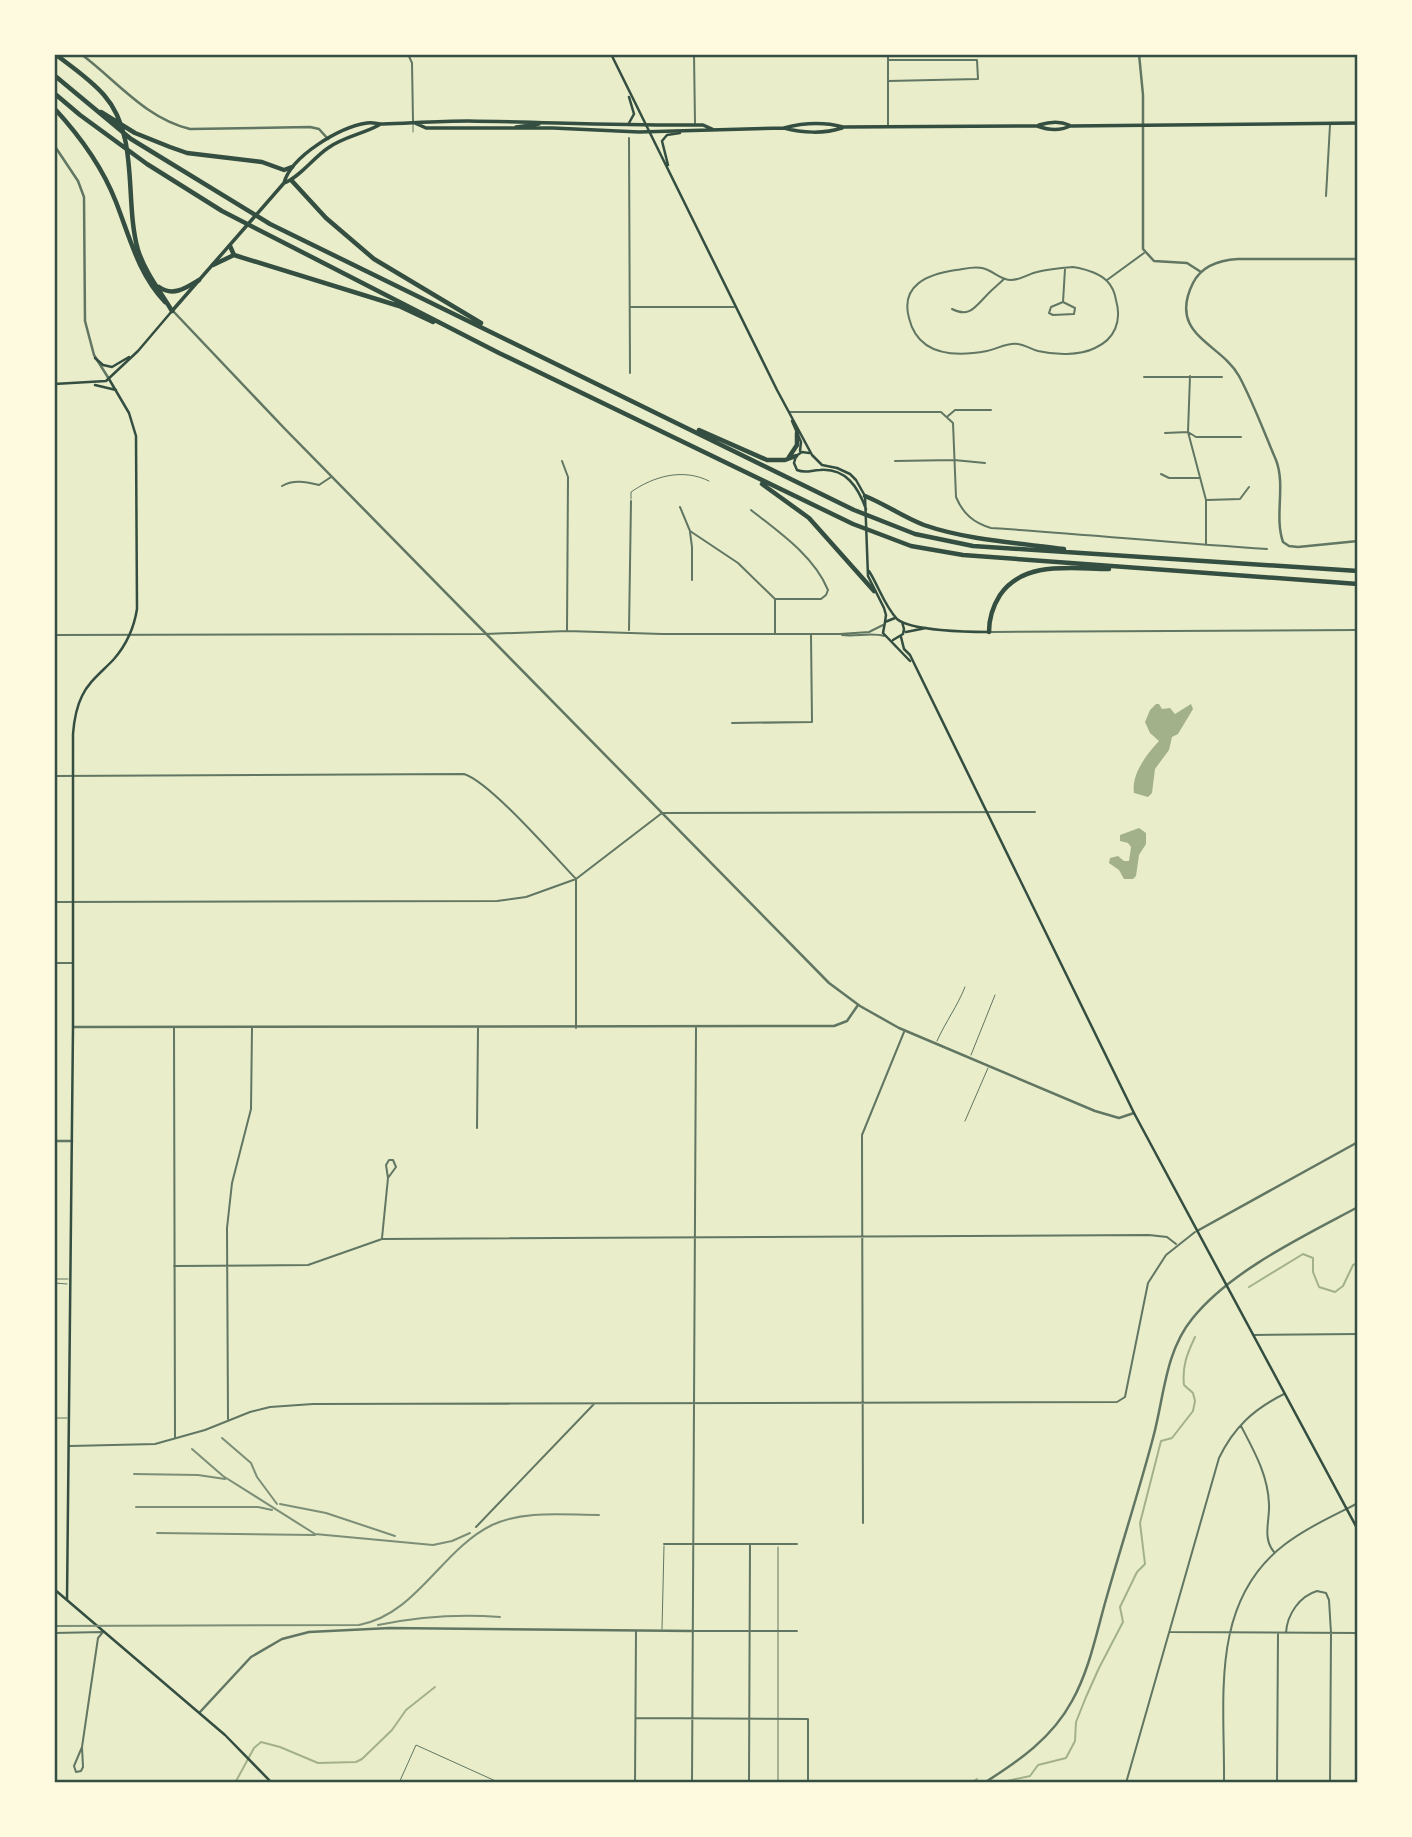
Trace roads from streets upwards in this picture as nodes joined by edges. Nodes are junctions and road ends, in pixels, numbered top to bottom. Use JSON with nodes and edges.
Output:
{"nodes":[{"id":1,"x":55,"y":54,"type":"edge"},
{"id":2,"x":81,"y":54,"type":"edge"},
{"id":3,"x":408,"y":54,"type":"edge"},
{"id":4,"x":618,"y":54,"type":"edge"},
{"id":5,"x":694,"y":54,"type":"edge"},
{"id":6,"x":888,"y":54,"type":"edge"},
{"id":7,"x":1139,"y":54,"type":"edge"},
{"id":8,"x":612,"y":56,"type":"edge"},
{"id":9,"x":888,"y":60,"type":"junction"},
{"id":10,"x":54,"y":75,"type":"edge"},
{"id":11,"x":888,"y":81,"type":"junction"},
{"id":12,"x":625,"y":84,"type":"junction"},
{"id":13,"x":54,"y":93,"type":"edge"},
{"id":14,"x":80,"y":98,"type":"junction"},
{"id":15,"x":54,"y":108,"type":"edge"},
{"id":16,"x":413,"y":122,"type":"junction"},
{"id":17,"x":544,"y":123,"type":"junction"},
{"id":18,"x":1358,"y":123,"type":"edge"},
{"id":19,"x":380,"y":124,"type":"junction"},
{"id":20,"x":1330,"y":124,"type":"junction"},
{"id":21,"x":695,"y":125,"type":"junction"},
{"id":22,"x":618,"y":126,"type":"junction"},
{"id":23,"x":1142,"y":126,"type":"junction"},
{"id":24,"x":646,"y":127,"type":"junction"},
{"id":25,"x":888,"y":127,"type":"junction"},
{"id":26,"x":515,"y":128,"type":"junction"},
{"id":27,"x":712,"y":129,"type":"junction"},
{"id":28,"x":689,"y":131,"type":"junction"},
{"id":29,"x":648,"y":132,"type":"junction"},
{"id":30,"x":629,"y":138,"type":"dead end"},
{"id":31,"x":328,"y":139,"type":"junction"},
{"id":32,"x":54,"y":145,"type":"edge"},
{"id":33,"x":292,"y":167,"type":"junction"},
{"id":34,"x":671,"y":174,"type":"junction"},
{"id":35,"x":292,"y":181,"type":"junction"},
{"id":36,"x":284,"y":183,"type":"junction"},
{"id":37,"x":1326,"y":196,"type":"dead end"},
{"id":38,"x":230,"y":246,"type":"junction"},
{"id":39,"x":1144,"y":253,"type":"junction"},
{"id":40,"x":234,"y":256,"type":"junction"},
{"id":41,"x":1358,"y":259,"type":"edge"},
{"id":42,"x":213,"y":265,"type":"junction"},
{"id":43,"x":1065,"y":268,"type":"junction"},
{"id":44,"x":1201,"y":272,"type":"junction"},
{"id":45,"x":1004,"y":279,"type":"junction"},
{"id":46,"x":153,"y":280,"type":"junction"},
{"id":47,"x":199,"y":280,"type":"junction"},
{"id":48,"x":1107,"y":280,"type":"junction"},
{"id":49,"x":1063,"y":302,"type":"junction"},
{"id":50,"x":630,"y":307,"type":"junction"},
{"id":51,"x":737,"y":307,"type":"junction"},
{"id":52,"x":952,"y":309,"type":"dead end"},
{"id":53,"x":172,"y":311,"type":"junction"},
{"id":54,"x":516,"y":343,"type":"junction"},
{"id":55,"x":138,"y":351,"type":"junction"},
{"id":56,"x":499,"y":353,"type":"junction"},
{"id":57,"x":95,"y":358,"type":"junction"},
{"id":58,"x":630,"y":373,"type":"dead end"},
{"id":59,"x":1190,"y":376,"type":"junction"},
{"id":60,"x":1144,"y":377,"type":"dead end"},
{"id":61,"x":1222,"y":377,"type":"dead end"},
{"id":62,"x":109,"y":379,"type":"junction"},
{"id":63,"x":54,"y":384,"type":"edge"},
{"id":64,"x":89,"y":384,"type":"junction"},
{"id":65,"x":118,"y":393,"type":"junction"},
{"id":66,"x":991,"y":410,"type":"dead end"},
{"id":67,"x":656,"y":411,"type":"junction"},
{"id":68,"x":788,"y":412,"type":"junction"},
{"id":69,"x":948,"y":416,"type":"junction"},
{"id":70,"x":791,"y":418,"type":"junction"},
{"id":71,"x":1188,"y":432,"type":"junction"},
{"id":72,"x":797,"y":433,"type":"junction"},
{"id":73,"x":1165,"y":433,"type":"dead end"},
{"id":74,"x":1241,"y":437,"type":"dead end"},
{"id":75,"x":797,"y":455,"type":"junction"},
{"id":76,"x":813,"y":456,"type":"junction"},
{"id":77,"x":718,"y":460,"type":"junction"},
{"id":78,"x":785,"y":460,"type":"junction"},
{"id":79,"x":954,"y":460,"type":"junction"},
{"id":80,"x":562,"y":461,"type":"dead end"},
{"id":81,"x":895,"y":461,"type":"dead end"},
{"id":82,"x":985,"y":463,"type":"dead end"},
{"id":83,"x":810,"y":471,"type":"junction"},
{"id":84,"x":1161,"y":474,"type":"dead end"},
{"id":85,"x":332,"y":476,"type":"junction"},
{"id":86,"x":1200,"y":478,"type":"junction"},
{"id":87,"x":282,"y":486,"type":"dead end"},
{"id":88,"x":1249,"y":487,"type":"dead end"},
{"id":89,"x":865,"y":496,"type":"junction"},
{"id":90,"x":1206,"y":500,"type":"junction"},
{"id":91,"x":631,"y":501,"type":"road end"},
{"id":92,"x":680,"y":507,"type":"dead end"},
{"id":93,"x":751,"y":510,"type":"dead end"},
{"id":94,"x":867,"y":512,"type":"junction"},
{"id":95,"x":690,"y":531,"type":"junction"},
{"id":96,"x":1358,"y":541,"type":"edge"},
{"id":97,"x":1206,"y":545,"type":"junction"},
{"id":98,"x":1268,"y":549,"type":"dead end"},
{"id":99,"x":1099,"y":553,"type":"junction"},
{"id":100,"x":868,"y":569,"type":"junction"},
{"id":101,"x":1147,"y":569,"type":"junction"},
{"id":102,"x":1358,"y":570,"type":"edge"},
{"id":103,"x":692,"y":580,"type":"dead end"},
{"id":104,"x":1358,"y":584,"type":"edge"},
{"id":105,"x":874,"y":591,"type":"junction"},
{"id":106,"x":775,"y":599,"type":"junction"},
{"id":107,"x":897,"y":618,"type":"junction"},
{"id":108,"x":902,"y":622,"type":"junction"},
{"id":109,"x":884,"y":623,"type":"junction"},
{"id":110,"x":926,"y":628,"type":"junction"},
{"id":111,"x":1358,"y":630,"type":"edge"},
{"id":112,"x":567,"y":631,"type":"junction"},
{"id":113,"x":629,"y":631,"type":"junction"},
{"id":114,"x":989,"y":632,"type":"junction"},
{"id":115,"x":485,"y":634,"type":"junction"},
{"id":116,"x":775,"y":634,"type":"junction"},
{"id":117,"x":811,"y":634,"type":"junction"},
{"id":118,"x":840,"y":634,"type":"junction"},
{"id":119,"x":54,"y":635,"type":"edge"},
{"id":120,"x":129,"y":636,"type":"junction"},
{"id":121,"x":885,"y":636,"type":"junction"},
{"id":122,"x":902,"y":636,"type":"junction"},
{"id":123,"x":891,"y":640,"type":"junction"},
{"id":124,"x":913,"y":664,"type":"junction"},
{"id":125,"x":732,"y":723,"type":"dead end"},
{"id":126,"x":54,"y":776,"type":"edge"},
{"id":127,"x":73,"y":776,"type":"junction"},
{"id":128,"x":662,"y":813,"type":"junction"},
{"id":129,"x":987,"y":813,"type":"junction"},
{"id":130,"x":1035,"y":813,"type":"dead end"},
{"id":131,"x":576,"y":879,"type":"junction"},
{"id":132,"x":54,"y":902,"type":"edge"},
{"id":133,"x":74,"y":902,"type":"junction"},
{"id":134,"x":54,"y":963,"type":"edge"},
{"id":135,"x":73,"y":964,"type":"junction"},
{"id":136,"x":858,"y":1005,"type":"junction"},
{"id":137,"x":73,"y":1027,"type":"junction"},
{"id":138,"x":696,"y":1027,"type":"junction"},
{"id":139,"x":174,"y":1028,"type":"junction"},
{"id":140,"x":252,"y":1028,"type":"junction"},
{"id":141,"x":478,"y":1028,"type":"junction"},
{"id":142,"x":576,"y":1028,"type":"junction"},
{"id":143,"x":905,"y":1030,"type":"junction"},
{"id":144,"x":1134,"y":1113,"type":"junction"},
{"id":145,"x":477,"y":1128,"type":"dead end"},
{"id":146,"x":54,"y":1141,"type":"edge"},
{"id":147,"x":72,"y":1141,"type":"junction"},
{"id":148,"x":1358,"y":1142,"type":"edge"},
{"id":149,"x":388,"y":1178,"type":"junction"},
{"id":150,"x":1358,"y":1207,"type":"edge"},
{"id":151,"x":1197,"y":1231,"type":"junction"},
{"id":152,"x":695,"y":1237,"type":"junction"},
{"id":153,"x":863,"y":1237,"type":"junction"},
{"id":154,"x":382,"y":1239,"type":"junction"},
{"id":155,"x":1177,"y":1245,"type":"junction"},
{"id":156,"x":227,"y":1265,"type":"junction"},
{"id":157,"x":174,"y":1266,"type":"junction"},
{"id":158,"x":1358,"y":1334,"type":"edge"},
{"id":159,"x":1254,"y":1335,"type":"junction"},
{"id":160,"x":1285,"y":1394,"type":"junction"},
{"id":161,"x":863,"y":1402,"type":"junction"},
{"id":162,"x":594,"y":1404,"type":"junction"},
{"id":163,"x":694,"y":1405,"type":"junction"},
{"id":164,"x":228,"y":1420,"type":"junction"},
{"id":165,"x":1240,"y":1424,"type":"junction"},
{"id":166,"x":174,"y":1439,"type":"junction"},
{"id":167,"x":69,"y":1446,"type":"junction"},
{"id":168,"x":1358,"y":1503,"type":"edge"},
{"id":169,"x":1346,"y":1509,"type":"junction"},
{"id":170,"x":863,"y":1523,"type":"dead end"},
{"id":171,"x":476,"y":1527,"type":"dead end"},
{"id":172,"x":1358,"y":1530,"type":"edge"},
{"id":173,"x":664,"y":1544,"type":"road end"},
{"id":174,"x":693,"y":1544,"type":"junction"},
{"id":175,"x":751,"y":1544,"type":"junction"},
{"id":176,"x":797,"y":1544,"type":"dead end"},
{"id":177,"x":1274,"y":1553,"type":"junction"},
{"id":178,"x":54,"y":1589,"type":"edge"},
{"id":179,"x":67,"y":1600,"type":"junction"},
{"id":180,"x":636,"y":1631,"type":"junction"},
{"id":181,"x":693,"y":1631,"type":"junction"},
{"id":182,"x":751,"y":1631,"type":"junction"},
{"id":183,"x":797,"y":1631,"type":"dead end"},
{"id":184,"x":104,"y":1632,"type":"junction"},
{"id":185,"x":1168,"y":1632,"type":"junction"},
{"id":186,"x":1229,"y":1632,"type":"junction"},
{"id":187,"x":54,"y":1633,"type":"edge"},
{"id":188,"x":1278,"y":1633,"type":"junction"},
{"id":189,"x":1286,"y":1633,"type":"junction"},
{"id":190,"x":1331,"y":1633,"type":"junction"},
{"id":191,"x":1358,"y":1633,"type":"edge"},
{"id":192,"x":200,"y":1712,"type":"junction"},
{"id":193,"x":636,"y":1718,"type":"junction"},
{"id":194,"x":692,"y":1718,"type":"junction"},
{"id":195,"x":749,"y":1720,"type":"junction"},
{"id":196,"x":82,"y":1747,"type":"junction"},
{"id":197,"x":990,"y":1781,"type":"edge"},
{"id":198,"x":272,"y":1783,"type":"edge"},
{"id":199,"x":635,"y":1783,"type":"edge"},
{"id":200,"x":692,"y":1783,"type":"edge"},
{"id":201,"x":749,"y":1783,"type":"edge"},
{"id":202,"x":808,"y":1783,"type":"edge"},
{"id":203,"x":984,"y":1783,"type":"edge"},
{"id":204,"x":1126,"y":1783,"type":"edge"},
{"id":205,"x":1224,"y":1783,"type":"edge"},
{"id":206,"x":1277,"y":1783,"type":"edge"},
{"id":207,"x":1330,"y":1783,"type":"edge"}],
"edges":[{"from":1,"to":46,"type":"highway"},
{"from":2,"to":31,"type":"street"},
{"from":3,"to":16,"type":"street"},
{"from":4,"to":8,"type":"street"},
{"from":5,"to":21,"type":"street"},
{"from":6,"to":9,"type":"street"},
{"from":7,"to":23,"type":"street"},
{"from":8,"to":12,"type":"main road"},
{"from":9,"to":11,"type":"street"},
{"from":9,"to":11,"type":"street"},
{"from":10,"to":14,"type":"highway"},
{"from":11,"to":25,"type":"street"},
{"from":12,"to":22,"type":"main road"},
{"from":12,"to":24,"type":"main road"},
{"from":13,"to":56,"type":"highway"},
{"from":14,"to":33,"type":"highway"},
{"from":14,"to":54,"type":"highway"},
{"from":15,"to":53,"type":"highway"},
{"from":16,"to":17,"type":"main road"},
{"from":16,"to":19,"type":"main road"},
{"from":16,"to":26,"type":"main road"},
{"from":17,"to":22,"type":"main road"},
{"from":17,"to":26,"type":"main road"},
{"from":18,"to":20,"type":"main road"},
{"from":19,"to":31,"type":"main road"},
{"from":19,"to":35,"type":"main road"},
{"from":20,"to":23,"type":"main road"},
{"from":20,"to":37,"type":"street"},
{"from":21,"to":24,"type":"main road"},
{"from":21,"to":27,"type":"main road"},
{"from":22,"to":24,"type":"main road"},
{"from":23,"to":25,"type":"main road"},
{"from":23,"to":39,"type":"street"},
{"from":24,"to":29,"type":"main road"},
{"from":25,"to":27,"type":"main road"},
{"from":26,"to":29,"type":"main road"},
{"from":27,"to":28,"type":"main road"},
{"from":28,"to":29,"type":"main road"},
{"from":28,"to":34,"type":"main road"},
{"from":29,"to":34,"type":"main road"},
{"from":30,"to":50,"type":"street"},
{"from":31,"to":33,"type":"main road"},
{"from":32,"to":57,"type":"street"},
{"from":33,"to":36,"type":"main road"},
{"from":34,"to":51,"type":"main road"},
{"from":35,"to":36,"type":"main road"},
{"from":35,"to":54,"type":"highway"},
{"from":36,"to":38,"type":"main road"},
{"from":38,"to":40,"type":"highway"},
{"from":38,"to":42,"type":"main road"},
{"from":39,"to":44,"type":"street"},
{"from":39,"to":48,"type":"street"},
{"from":40,"to":42,"type":"highway"},
{"from":40,"to":56,"type":"highway"},
{"from":41,"to":44,"type":"street"},
{"from":42,"to":47,"type":"main road"},
{"from":43,"to":45,"type":"street"},
{"from":43,"to":48,"type":"street"},
{"from":43,"to":49,"type":"street"},
{"from":44,"to":96,"type":"street"},
{"from":45,"to":48,"type":"street"},
{"from":45,"to":52,"type":"street"},
{"from":46,"to":47,"type":"highway"},
{"from":46,"to":53,"type":"highway"},
{"from":47,"to":53,"type":"main road"},
{"from":49,"to":49,"type":"street"},
{"from":50,"to":51,"type":"street"},
{"from":50,"to":58,"type":"street"},
{"from":51,"to":68,"type":"main road"},
{"from":53,"to":55,"type":"main road"},
{"from":53,"to":85,"type":"street"},
{"from":54,"to":67,"type":"highway"},
{"from":55,"to":57,"type":"main road"},
{"from":55,"to":62,"type":"main road"},
{"from":56,"to":77,"type":"highway"},
{"from":57,"to":62,"type":"street"},
{"from":59,"to":60,"type":"street"},
{"from":59,"to":61,"type":"street"},
{"from":59,"to":71,"type":"street"},
{"from":62,"to":64,"type":"main road"},
{"from":62,"to":65,"type":"main road"},
{"from":63,"to":64,"type":"main road"},
{"from":64,"to":65,"type":"main road"},
{"from":65,"to":120,"type":"main road"},
{"from":66,"to":69,"type":"street"},
{"from":67,"to":78,"type":"highway"},
{"from":67,"to":99,"type":"highway"},
{"from":68,"to":69,"type":"street"},
{"from":68,"to":70,"type":"main road"},
{"from":69,"to":79,"type":"street"},
{"from":70,"to":72,"type":"main road"},
{"from":70,"to":76,"type":"main road"},
{"from":71,"to":73,"type":"street"},
{"from":71,"to":74,"type":"street"},
{"from":71,"to":86,"type":"street"},
{"from":72,"to":75,"type":"main road"},
{"from":72,"to":78,"type":"highway"},
{"from":75,"to":76,"type":"main road"},
{"from":75,"to":78,"type":"highway"},
{"from":75,"to":83,"type":"main road"},
{"from":76,"to":83,"type":"main road"},
{"from":76,"to":89,"type":"main road"},
{"from":77,"to":101,"type":"highway"},
{"from":77,"to":105,"type":"highway"},
{"from":79,"to":81,"type":"street"},
{"from":79,"to":82,"type":"street"},
{"from":79,"to":97,"type":"street"},
{"from":80,"to":112,"type":"street"},
{"from":83,"to":94,"type":"main road"},
{"from":84,"to":86,"type":"street"},
{"from":85,"to":87,"type":"street"},
{"from":85,"to":115,"type":"street"},
{"from":86,"to":90,"type":"street"},
{"from":88,"to":90,"type":"street"},
{"from":89,"to":94,"type":"main road"},
{"from":89,"to":99,"type":"highway"},
{"from":90,"to":97,"type":"street"},
{"from":91,"to":113,"type":"street"},
{"from":92,"to":95,"type":"street"},
{"from":93,"to":106,"type":"street"},
{"from":94,"to":100,"type":"main road"},
{"from":95,"to":103,"type":"street"},
{"from":95,"to":106,"type":"street"},
{"from":97,"to":98,"type":"street"},
{"from":99,"to":102,"type":"highway"},
{"from":100,"to":105,"type":"main road"},
{"from":100,"to":107,"type":"main road"},
{"from":101,"to":104,"type":"highway"},
{"from":101,"to":114,"type":"highway"},
{"from":105,"to":109,"type":"main road"},
{"from":106,"to":116,"type":"street"},
{"from":107,"to":108,"type":"main road"},
{"from":107,"to":109,"type":"main road"},
{"from":108,"to":110,"type":"main road"},
{"from":108,"to":122,"type":"main road"},
{"from":109,"to":118,"type":"street"},
{"from":109,"to":121,"type":"main road"},
{"from":110,"to":114,"type":"main road"},
{"from":110,"to":122,"type":"main road"},
{"from":111,"to":114,"type":"street"},
{"from":112,"to":113,"type":"street"},
{"from":112,"to":115,"type":"street"},
{"from":113,"to":116,"type":"street"},
{"from":115,"to":120,"type":"street"},
{"from":115,"to":128,"type":"street"},
{"from":116,"to":117,"type":"street"},
{"from":117,"to":118,"type":"street"},
{"from":117,"to":125,"type":"street"},
{"from":118,"to":121,"type":"street"},
{"from":119,"to":120,"type":"street"},
{"from":120,"to":127,"type":"main road"},
{"from":121,"to":123,"type":"main road"},
{"from":122,"to":123,"type":"main road"},
{"from":122,"to":124,"type":"main road"},
{"from":123,"to":124,"type":"main road"},
{"from":124,"to":129,"type":"main road"},
{"from":126,"to":127,"type":"street"},
{"from":127,"to":131,"type":"street"},
{"from":127,"to":133,"type":"main road"},
{"from":128,"to":129,"type":"street"},
{"from":128,"to":131,"type":"street"},
{"from":128,"to":136,"type":"street"},
{"from":129,"to":130,"type":"street"},
{"from":129,"to":144,"type":"main road"},
{"from":131,"to":133,"type":"street"},
{"from":131,"to":142,"type":"street"},
{"from":132,"to":133,"type":"street"},
{"from":133,"to":135,"type":"main road"},
{"from":134,"to":135,"type":"street"},
{"from":135,"to":137,"type":"main road"},
{"from":136,"to":138,"type":"street"},
{"from":136,"to":143,"type":"street"},
{"from":137,"to":139,"type":"street"},
{"from":137,"to":147,"type":"main road"},
{"from":138,"to":142,"type":"street"},
{"from":138,"to":152,"type":"street"},
{"from":139,"to":140,"type":"street"},
{"from":139,"to":157,"type":"street"},
{"from":140,"to":141,"type":"street"},
{"from":140,"to":156,"type":"street"},
{"from":141,"to":142,"type":"street"},
{"from":141,"to":145,"type":"street"},
{"from":143,"to":144,"type":"street"},
{"from":143,"to":153,"type":"street"},
{"from":144,"to":151,"type":"main road"},
{"from":146,"to":147,"type":"street"},
{"from":147,"to":167,"type":"main road"},
{"from":148,"to":151,"type":"street"},
{"from":149,"to":149,"type":"street"},
{"from":149,"to":154,"type":"street"},
{"from":150,"to":197,"type":"street"},
{"from":151,"to":155,"type":"street"},
{"from":151,"to":159,"type":"main road"},
{"from":152,"to":153,"type":"street"},
{"from":152,"to":154,"type":"street"},
{"from":152,"to":163,"type":"street"},
{"from":153,"to":155,"type":"street"},
{"from":153,"to":161,"type":"street"},
{"from":154,"to":156,"type":"street"},
{"from":155,"to":161,"type":"street"},
{"from":156,"to":157,"type":"street"},
{"from":156,"to":164,"type":"street"},
{"from":157,"to":166,"type":"street"},
{"from":158,"to":159,"type":"street"},
{"from":159,"to":160,"type":"main road"},
{"from":160,"to":165,"type":"street"},
{"from":160,"to":169,"type":"main road"},
{"from":161,"to":163,"type":"street"},
{"from":161,"to":170,"type":"street"},
{"from":162,"to":163,"type":"street"},
{"from":162,"to":164,"type":"street"},
{"from":162,"to":171,"type":"street"},
{"from":163,"to":174,"type":"street"},
{"from":164,"to":166,"type":"street"},
{"from":165,"to":177,"type":"street"},
{"from":165,"to":185,"type":"street"},
{"from":166,"to":167,"type":"street"},
{"from":167,"to":179,"type":"main road"},
{"from":168,"to":169,"type":"street"},
{"from":169,"to":172,"type":"main road"},
{"from":169,"to":177,"type":"street"},
{"from":173,"to":174,"type":"street"},
{"from":174,"to":175,"type":"street"},
{"from":174,"to":181,"type":"street"},
{"from":175,"to":176,"type":"street"},
{"from":175,"to":182,"type":"street"},
{"from":177,"to":186,"type":"street"},
{"from":178,"to":179,"type":"main road"},
{"from":179,"to":184,"type":"main road"},
{"from":180,"to":181,"type":"street"},
{"from":180,"to":192,"type":"street"},
{"from":180,"to":193,"type":"street"},
{"from":181,"to":182,"type":"street"},
{"from":181,"to":194,"type":"street"},
{"from":182,"to":183,"type":"street"},
{"from":182,"to":195,"type":"street"},
{"from":184,"to":187,"type":"street"},
{"from":184,"to":192,"type":"main road"},
{"from":184,"to":196,"type":"street"},
{"from":185,"to":186,"type":"street"},
{"from":185,"to":204,"type":"street"},
{"from":186,"to":188,"type":"street"},
{"from":186,"to":205,"type":"street"},
{"from":188,"to":189,"type":"street"},
{"from":188,"to":206,"type":"street"},
{"from":189,"to":190,"type":"street"},
{"from":189,"to":190,"type":"street"},
{"from":190,"to":191,"type":"street"},
{"from":190,"to":207,"type":"street"},
{"from":192,"to":198,"type":"main road"},
{"from":193,"to":194,"type":"street"},
{"from":193,"to":199,"type":"street"},
{"from":194,"to":195,"type":"street"},
{"from":194,"to":200,"type":"street"},
{"from":195,"to":201,"type":"street"},
{"from":195,"to":202,"type":"street"},
{"from":196,"to":196,"type":"street"},
{"from":197,"to":203,"type":"street"}]}
